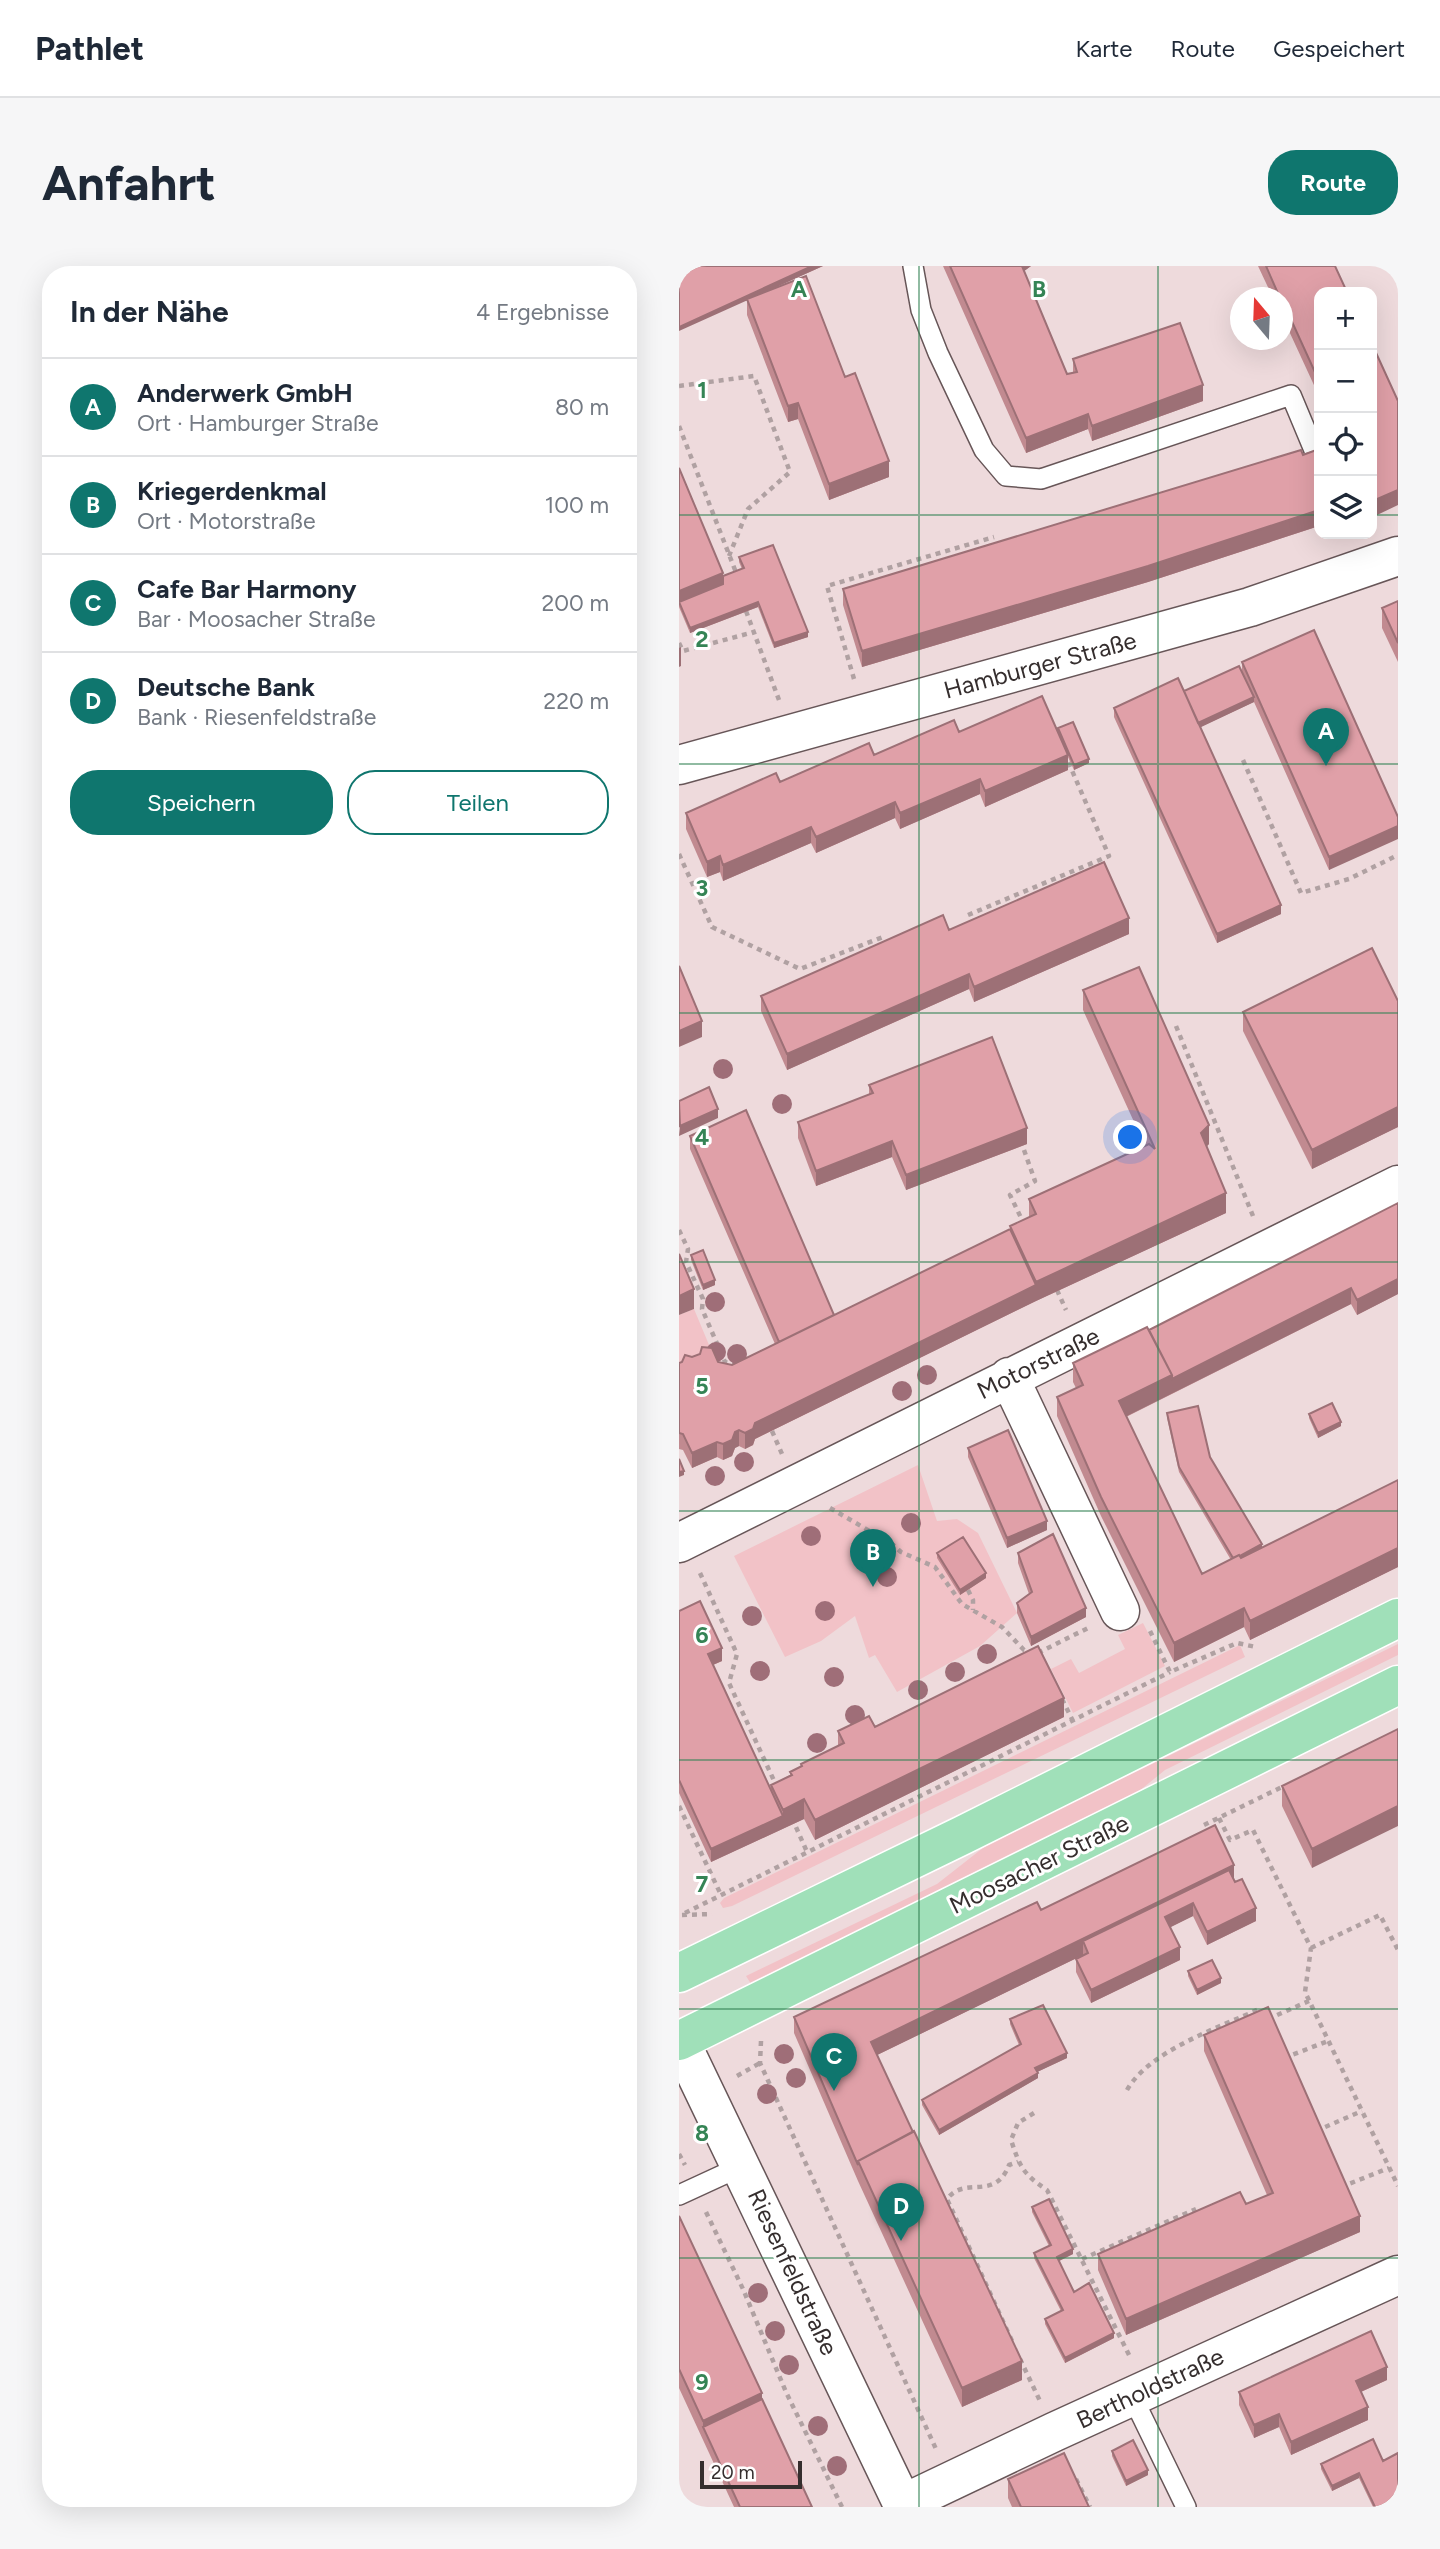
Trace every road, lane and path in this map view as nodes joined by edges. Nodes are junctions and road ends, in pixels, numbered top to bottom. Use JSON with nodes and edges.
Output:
{"nodes":[{"id":1,"x":913,"y":266,"type":"edge"},
{"id":2,"x":679,"y":386,"type":"edge"},
{"id":3,"x":679,"y":426,"type":"edge"},
{"id":4,"x":1314,"y":450,"type":"edge"},
{"id":5,"x":994,"y":537,"type":"dead end"},
{"id":6,"x":729,"y":556,"type":"junction"},
{"id":7,"x":1398,"y":556,"type":"edge"},
{"id":8,"x":737,"y":576,"type":"edge"},
{"id":9,"x":746,"y":611,"type":"edge"},
{"id":10,"x":754,"y":632,"type":"junction"},
{"id":11,"x":679,"y":643,"type":"edge"},
{"id":12,"x":863,"y":714,"type":"junction"},
{"id":13,"x":791,"y":734,"type":"junction"},
{"id":14,"x":1066,"y":756,"type":"edge"},
{"id":15,"x":1243,"y":760,"type":"dead end"},
{"id":16,"x":679,"y":765,"type":"edge"},
{"id":17,"x":679,"y":854,"type":"edge"},
{"id":18,"x":1398,"y":855,"type":"edge"},
{"id":19,"x":968,"y":915,"type":"dead end"},
{"id":20,"x":883,"y":937,"type":"dead end"},
{"id":21,"x":1176,"y":1026,"type":"dead end"},
{"id":22,"x":1024,"y":1150,"type":"edge"},
{"id":23,"x":1398,"y":1185,"type":"edge"},
{"id":24,"x":1256,"y":1223,"type":"dead end"},
{"id":25,"x":679,"y":1230,"type":"edge"},
{"id":26,"x":1030,"y":1236,"type":"edge"},
{"id":27,"x":1057,"y":1290,"type":"edge"},
{"id":28,"x":1069,"y":1317,"type":"dead end"},
{"id":29,"x":746,"y":1367,"type":"edge"},
{"id":30,"x":1009,"y":1377,"type":"junction"},
{"id":31,"x":772,"y":1431,"type":"edge"},
{"id":32,"x":784,"y":1458,"type":"dead end"},
{"id":33,"x":824,"y":1504,"type":"dead end"},
{"id":34,"x":687,"y":1553,"type":"edge"},
{"id":35,"x":968,"y":1590,"type":"edge"},
{"id":36,"x":973,"y":1611,"type":"junction"},
{"id":37,"x":1120,"y":1611,"type":"junction"},
{"id":38,"x":1398,"y":1618,"type":"edge"},
{"id":39,"x":1263,"y":1649,"type":"edge"},
{"id":40,"x":1170,"y":1672,"type":"junction"},
{"id":41,"x":1398,"y":1685,"type":"edge"},
{"id":42,"x":1057,"y":1689,"type":"edge"},
{"id":43,"x":1073,"y":1721,"type":"junction"},
{"id":44,"x":779,"y":1791,"type":"edge"},
{"id":45,"x":679,"y":1806,"type":"edge"},
{"id":46,"x":791,"y":1815,"type":"edge"},
{"id":47,"x":1219,"y":1818,"type":"dead end"},
{"id":48,"x":807,"y":1852,"type":"junction"},
{"id":49,"x":721,"y":1895,"type":"junction"},
{"id":50,"x":682,"y":1915,"type":"dead end"},
{"id":51,"x":1395,"y":1937,"type":"edge"},
{"id":52,"x":1311,"y":1948,"type":"junction"},
{"id":53,"x":1398,"y":1950,"type":"edge"},
{"id":54,"x":679,"y":1973,"type":"edge"},
{"id":55,"x":1309,"y":2001,"type":"junction"},
{"id":56,"x":761,"y":2036,"type":"dead end"},
{"id":57,"x":679,"y":2040,"type":"edge"},
{"id":58,"x":1328,"y":2040,"type":"junction"},
{"id":59,"x":1284,"y":2059,"type":"edge"},
{"id":60,"x":1127,"y":2090,"type":"dead end"},
{"id":61,"x":1362,"y":2111,"type":"junction"},
{"id":62,"x":1034,"y":2113,"type":"dead end"},
{"id":63,"x":1315,"y":2131,"type":"edge"},
{"id":64,"x":679,"y":2154,"type":"edge"},
{"id":65,"x":1018,"y":2162,"type":"junction"},
{"id":66,"x":742,"y":2166,"type":"junction"},
{"id":67,"x":1389,"y":2168,"type":"junction"},
{"id":68,"x":1398,"y":2186,"type":"edge"},
{"id":69,"x":1340,"y":2188,"type":"edge"},
{"id":70,"x":687,"y":2191,"type":"edge"},
{"id":71,"x":1196,"y":2209,"type":"edge"},
{"id":72,"x":1082,"y":2259,"type":"junction"},
{"id":73,"x":1397,"y":2280,"type":"edge"},
{"id":74,"x":1014,"y":2346,"type":"edge"},
{"id":75,"x":1020,"y":2358,"type":"edge"},
{"id":76,"x":1139,"y":2393,"type":"junction"},
{"id":77,"x":1054,"y":2432,"type":"junction"},
{"id":78,"x":951,"y":2482,"type":"junction"},
{"id":79,"x":903,"y":2505,"type":"edge"},
{"id":80,"x":842,"y":2507,"type":"edge"},
{"id":81,"x":1090,"y":2507,"type":"edge"},
{"id":82,"x":1186,"y":2507,"type":"edge"}],
"edges":[{"from":1,"to":4,"type":"lane"},
{"from":2,"to":6,"type":"path"},
{"from":3,"to":6,"type":"path"},
{"from":5,"to":12,"type":"path"},
{"from":6,"to":8,"type":"path"},
{"from":7,"to":12,"type":"street","name":"Hamburger Straße"},
{"from":9,"to":10,"type":"path"},
{"from":10,"to":11,"type":"path"},
{"from":10,"to":13,"type":"path"},
{"from":12,"to":13,"type":"street","name":"Hamburger Straße"},
{"from":13,"to":16,"type":"street","name":"Hamburger Straße"},
{"from":14,"to":19,"type":"path"},
{"from":15,"to":18,"type":"path"},
{"from":17,"to":20,"type":"path"},
{"from":21,"to":24,"type":"path"},
{"from":22,"to":26,"type":"path"},
{"from":23,"to":30,"type":"street","name":"Motorstraße"},
{"from":25,"to":29,"type":"path"},
{"from":27,"to":28,"type":"path"},
{"from":30,"to":34,"type":"street","name":"Motorstraße"},
{"from":30,"to":37,"type":"street"},
{"from":31,"to":32,"type":"path"},
{"from":33,"to":36,"type":"path"},
{"from":34,"to":44,"type":"path"},
{"from":35,"to":36,"type":"path"},
{"from":36,"to":37,"type":"path"},
{"from":37,"to":40,"type":"path"},
{"from":38,"to":54,"type":"main road"},
{"from":39,"to":40,"type":"path"},
{"from":40,"to":43,"type":"path"},
{"from":41,"to":57,"type":"main road","name":"Moosacher Straße"},
{"from":42,"to":43,"type":"path"},
{"from":43,"to":48,"type":"path"},
{"from":45,"to":49,"type":"path"},
{"from":46,"to":48,"type":"path"},
{"from":47,"to":52,"type":"path"},
{"from":48,"to":49,"type":"path"},
{"from":49,"to":50,"type":"path"},
{"from":51,"to":52,"type":"path"},
{"from":51,"to":53,"type":"path"},
{"from":52,"to":55,"type":"path"},
{"from":55,"to":58,"type":"path"},
{"from":55,"to":60,"type":"path"},
{"from":56,"to":78,"type":"path"},
{"from":57,"to":66,"type":"street","name":"Riesenfeldstraße"},
{"from":58,"to":59,"type":"path"},
{"from":58,"to":61,"type":"path"},
{"from":61,"to":63,"type":"path"},
{"from":61,"to":67,"type":"path"},
{"from":62,"to":65,"type":"path"},
{"from":64,"to":70,"type":"path"},
{"from":65,"to":72,"type":"path"},
{"from":65,"to":74,"type":"path"},
{"from":66,"to":70,"type":"lane"},
{"from":66,"to":79,"type":"street","name":"Riesenfeldstraße"},
{"from":67,"to":68,"type":"path"},
{"from":67,"to":69,"type":"path"},
{"from":70,"to":80,"type":"path"},
{"from":71,"to":72,"type":"path"},
{"from":72,"to":76,"type":"path"},
{"from":73,"to":76,"type":"street","name":"Bertholdstraße"},
{"from":75,"to":77,"type":"path"},
{"from":76,"to":77,"type":"street","name":"Bertholdstraße"},
{"from":76,"to":82,"type":"lane"},
{"from":77,"to":78,"type":"street","name":"Bertholdstraße"},
{"from":77,"to":81,"type":"path"},
{"from":78,"to":79,"type":"street","name":"Bertholdstraße"}]}
